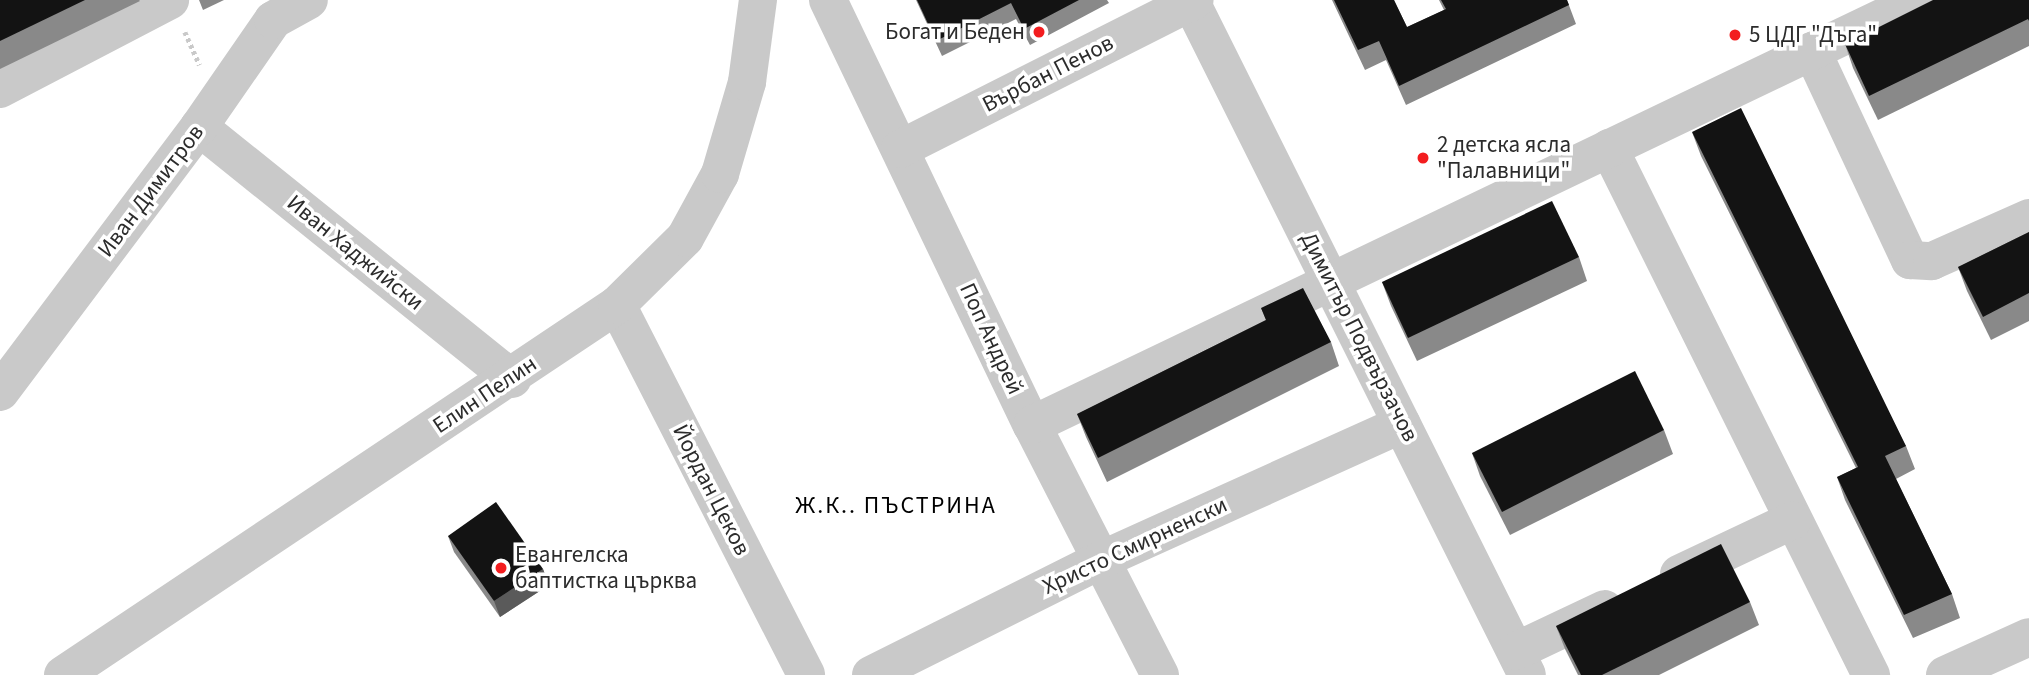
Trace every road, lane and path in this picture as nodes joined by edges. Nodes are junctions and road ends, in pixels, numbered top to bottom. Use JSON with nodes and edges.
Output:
{"nodes":[{"id":1,"x":309,"y":0,"type":"edge"},
{"id":2,"x":758,"y":0,"type":"edge"},
{"id":3,"x":828,"y":0,"type":"edge"},
{"id":4,"x":1919,"y":0,"type":"edge"},
{"id":5,"x":170,"y":1,"type":"edge"},
{"id":6,"x":1192,"y":1,"type":"edge"},
{"id":7,"x":1812,"y":51,"type":"junction"},
{"id":8,"x":0,"y":89,"type":"edge"},
{"id":9,"x":208,"y":114,"type":"junction"},
{"id":10,"x":1609,"y":148,"type":"junction"},
{"id":11,"x":900,"y":149,"type":"junction"},
{"id":12,"x":2029,"y":218,"type":"edge"},
{"id":13,"x":1331,"y":282,"type":"junction"},
{"id":14,"x":617,"y":305,"type":"junction"},
{"id":15,"x":512,"y":379,"type":"junction"},
{"id":16,"x":0,"y":392,"type":"edge"},
{"id":17,"x":1402,"y":424,"type":"junction"},
{"id":18,"x":1032,"y":425,"type":"junction"},
{"id":19,"x":1793,"y":520,"type":"junction"},
{"id":20,"x":1101,"y":559,"type":"junction"},
{"id":21,"x":2029,"y":637,"type":"edge"},
{"id":22,"x":1521,"y":663,"type":"edge"},
{"id":23,"x":63,"y":675,"type":"edge"},
{"id":24,"x":806,"y":675,"type":"edge"},
{"id":25,"x":871,"y":675,"type":"edge"},
{"id":26,"x":1160,"y":675,"type":"edge"},
{"id":27,"x":1871,"y":675,"type":"edge"},
{"id":28,"x":1945,"y":675,"type":"edge"}],
"edges":[{"from":1,"to":9,"type":"street","name":"Иван Димитров"},
{"from":2,"to":14,"type":"street","name":"Елин Пелин"},
{"from":3,"to":11,"type":"street","name":"Поп Андрей"},
{"from":4,"to":7,"type":"street"},
{"from":5,"to":8,"type":"street"},
{"from":5,"to":9,"type":"path"},
{"from":6,"to":11,"type":"street","name":"Върбан Пенов"},
{"from":6,"to":13,"type":"street","name":"Димитър Подвързачов"},
{"from":7,"to":10,"type":"street"},
{"from":7,"to":12,"type":"street"},
{"from":9,"to":15,"type":"street","name":"Иван Хаджийски"},
{"from":9,"to":16,"type":"street","name":"Иван Димитров"},
{"from":10,"to":13,"type":"street"},
{"from":10,"to":19,"type":"street"},
{"from":11,"to":18,"type":"street","name":"Поп Андрей"},
{"from":13,"to":17,"type":"street","name":"Димитър Подвързачов"},
{"from":13,"to":18,"type":"street"},
{"from":14,"to":15,"type":"street","name":"Елин Пелин"},
{"from":14,"to":24,"type":"street","name":"Йордан Цеков"},
{"from":15,"to":23,"type":"street","name":"Елин Пелин"},
{"from":17,"to":20,"type":"street","name":"Христо Смирненски"},
{"from":17,"to":22,"type":"street","name":"Димитър Подвързачов"},
{"from":18,"to":20,"type":"street","name":"Поп Андрей"},
{"from":19,"to":22,"type":"street"},
{"from":19,"to":27,"type":"street"},
{"from":20,"to":25,"type":"street","name":"Христо Смирненски"},
{"from":20,"to":26,"type":"street","name":"Поп Андрей"},
{"from":21,"to":28,"type":"street"}]}
